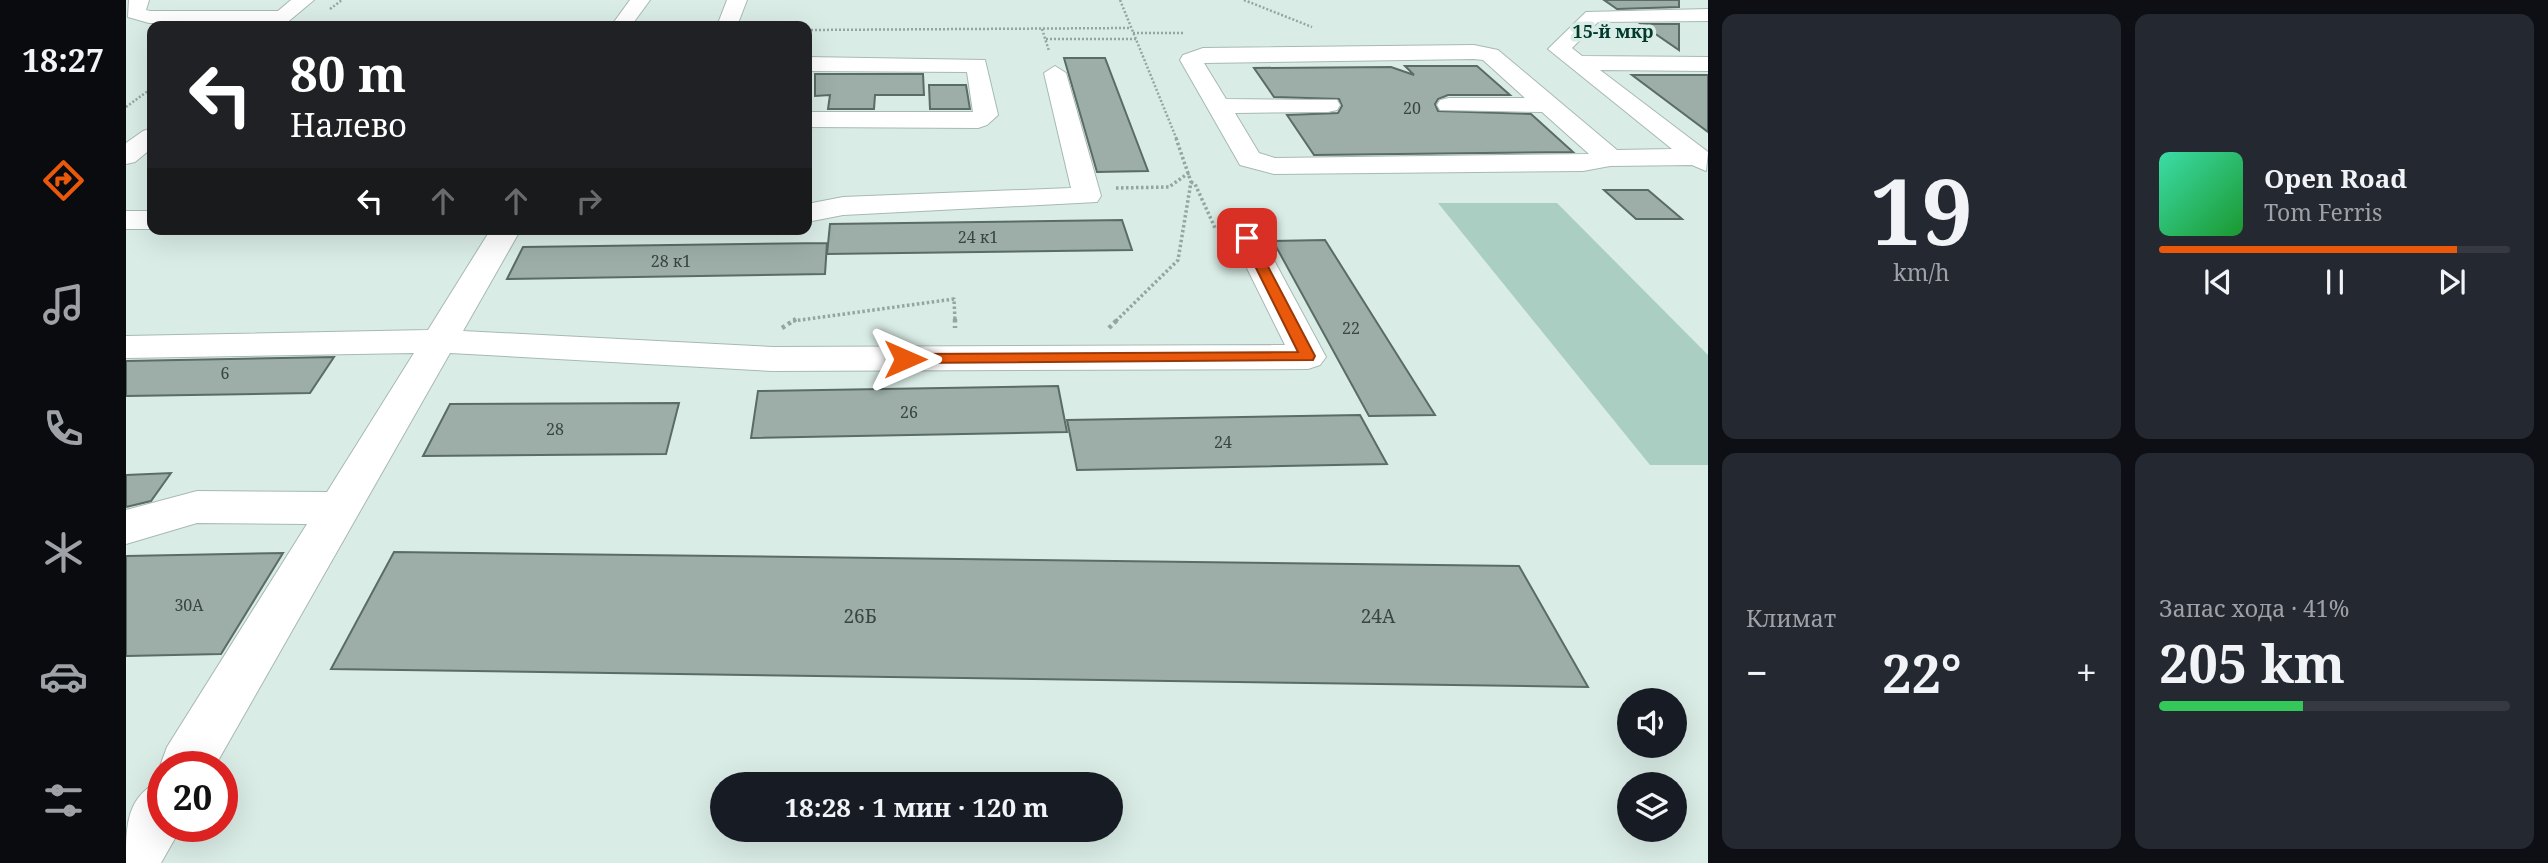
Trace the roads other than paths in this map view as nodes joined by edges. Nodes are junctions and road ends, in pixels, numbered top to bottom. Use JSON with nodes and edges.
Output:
{"nodes":[{"id":1,"x":139,"y":0,"type":"edge"},
{"id":2,"x":304,"y":0,"type":"edge"},
{"id":3,"x":325,"y":0,"type":"edge"},
{"id":4,"x":640,"y":0,"type":"edge"},
{"id":5,"x":737,"y":0,"type":"edge"},
{"id":6,"x":1708,"y":15,"type":"edge"},
{"id":7,"x":237,"y":21,"type":"edge"},
{"id":8,"x":283,"y":21,"type":"edge"},
{"id":9,"x":285,"y":21,"type":"edge"},
{"id":10,"x":625,"y":21,"type":"edge"},
{"id":11,"x":729,"y":21,"type":"edge"},
{"id":12,"x":1578,"y":63,"type":"junction"},
{"id":13,"x":812,"y":64,"type":"edge"},
{"id":14,"x":1708,"y":64,"type":"edge"},
{"id":15,"x":1055,"y":73,"type":"dead end"},
{"id":16,"x":1328,"y":105,"type":"dead end"},
{"id":17,"x":1449,"y":105,"type":"dead end"},
{"id":18,"x":1548,"y":105,"type":"junction"},
{"id":19,"x":1218,"y":106,"type":"junction"},
{"id":20,"x":147,"y":120,"type":"edge"},
{"id":21,"x":812,"y":120,"type":"edge"},
{"id":22,"x":126,"y":136,"type":"edge"},
{"id":23,"x":147,"y":140,"type":"edge"},
{"id":24,"x":126,"y":156,"type":"edge"},
{"id":25,"x":1610,"y":158,"type":"junction"},
{"id":26,"x":1703,"y":161,"type":"edge"},
{"id":27,"x":812,"y":212,"type":"edge"},
{"id":28,"x":126,"y":220,"type":"edge"},
{"id":29,"x":147,"y":220,"type":"edge"},
{"id":30,"x":502,"y":235,"type":"edge"},
{"id":31,"x":1247,"y":238,"type":"road end"},
{"id":32,"x":439,"y":341,"type":"junction"},
{"id":33,"x":126,"y":347,"type":"edge"},
{"id":34,"x":340,"y":508,"type":"junction"},
{"id":35,"x":126,"y":527,"type":"edge"},
{"id":36,"x":195,"y":751,"type":"edge"},
{"id":37,"x":147,"y":833,"type":"edge"},
{"id":38,"x":129,"y":863,"type":"edge"}],
"edges":[{"from":1,"to":7,"type":"main road"},
{"from":2,"to":8,"type":"main road"},
{"from":3,"to":9,"type":"main road"},
{"from":4,"to":10,"type":"main road"},
{"from":5,"to":11,"type":"main road"},
{"from":6,"to":12,"type":"main road"},
{"from":12,"to":14,"type":"main road"},
{"from":12,"to":26,"type":"main road"},
{"from":13,"to":21,"type":"main road"},
{"from":15,"to":27,"type":"main road"},
{"from":16,"to":19,"type":"main road"},
{"from":17,"to":18,"type":"main road"},
{"from":18,"to":19,"type":"main road"},
{"from":18,"to":25,"type":"main road"},
{"from":19,"to":25,"type":"main road"},
{"from":20,"to":22,"type":"main road"},
{"from":23,"to":24,"type":"main road"},
{"from":25,"to":26,"type":"main road"},
{"from":28,"to":29,"type":"main road"},
{"from":30,"to":32,"type":"main road"},
{"from":31,"to":32,"type":"main road"},
{"from":32,"to":33,"type":"main road"},
{"from":32,"to":34,"type":"main road"},
{"from":34,"to":35,"type":"main road"},
{"from":34,"to":36,"type":"main road"},
{"from":37,"to":38,"type":"main road"}]}
